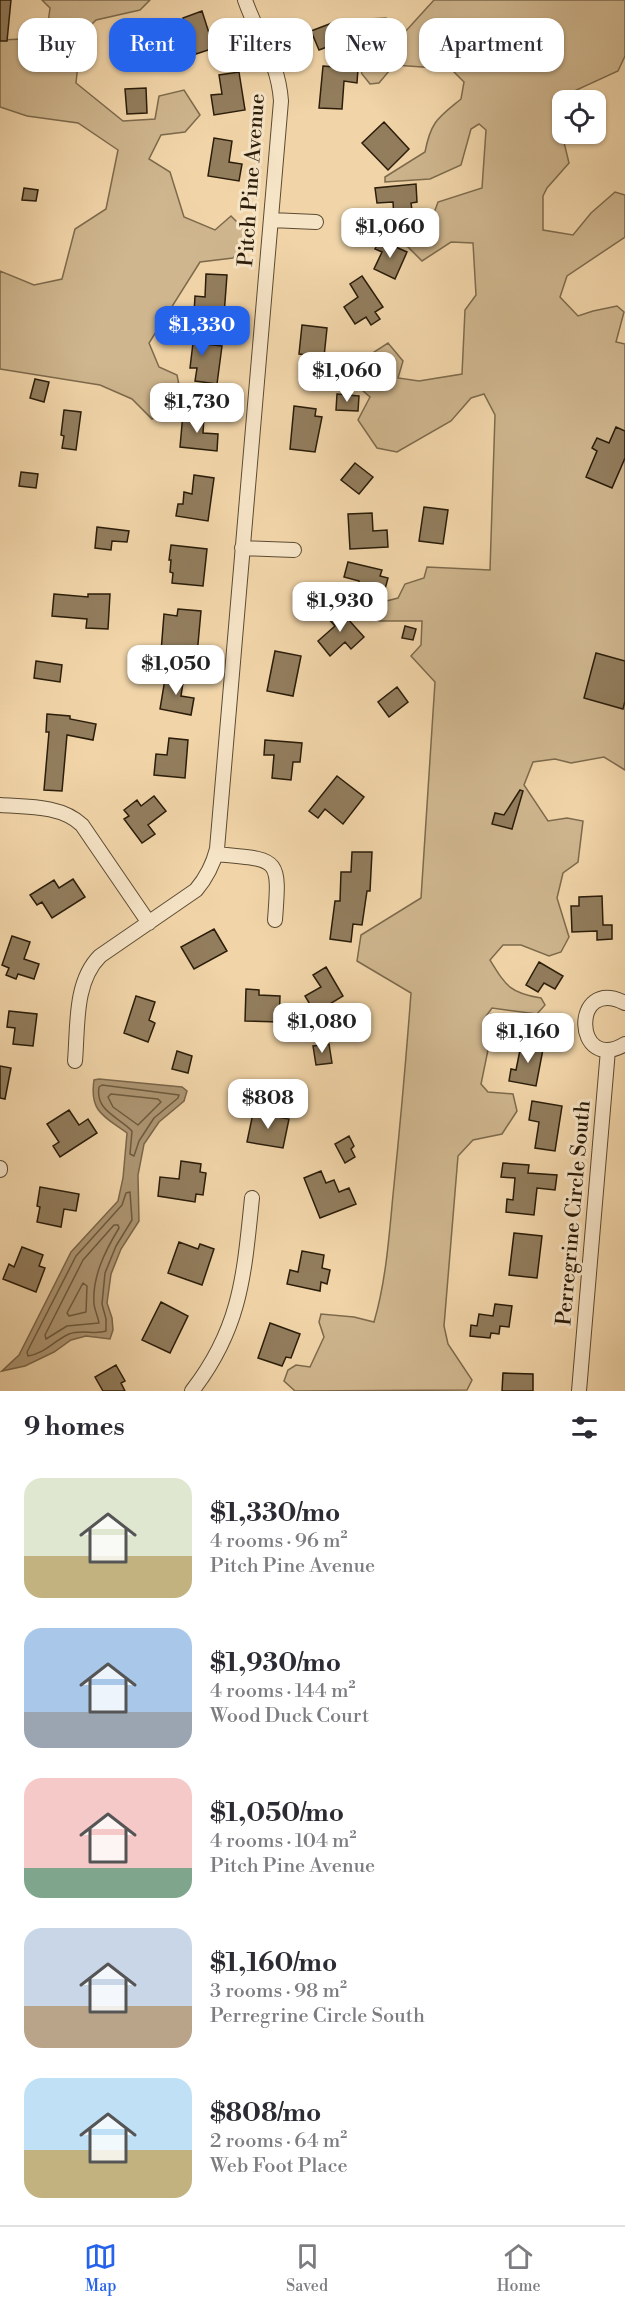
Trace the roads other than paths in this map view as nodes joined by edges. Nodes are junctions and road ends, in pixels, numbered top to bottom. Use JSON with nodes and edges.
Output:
{"nodes":[{"id":1,"x":246,"y":0,"type":"edge"},
{"id":2,"x":271,"y":220,"type":"junction"},
{"id":3,"x":316,"y":222,"type":"dead end"},
{"id":4,"x":242,"y":548,"type":"junction"},
{"id":5,"x":294,"y":550,"type":"dead end"},
{"id":6,"x":0,"y":805,"type":"edge"},
{"id":7,"x":216,"y":854,"type":"junction"},
{"id":8,"x":275,"y":920,"type":"dead end"},
{"id":9,"x":149,"y":923,"type":"junction"},
{"id":10,"x":625,"y":1003,"type":"edge"},
{"id":11,"x":625,"y":1044,"type":"edge"},
{"id":12,"x":608,"y":1050,"type":"junction"},
{"id":13,"x":75,"y":1061,"type":"dead end"},
{"id":14,"x":252,"y":1198,"type":"dead end"},
{"id":15,"x":192,"y":1391,"type":"edge"},
{"id":16,"x":579,"y":1391,"type":"edge"}],
"edges":[{"from":1,"to":2,"type":"street","name":"Pitch Pine Avenue"},
{"from":2,"to":3,"type":"street"},
{"from":2,"to":4,"type":"street","name":"Pitch Pine Avenue"},
{"from":4,"to":5,"type":"street"},
{"from":4,"to":7,"type":"street","name":"Pitch Pine Avenue"},
{"from":6,"to":9,"type":"street"},
{"from":7,"to":8,"type":"street"},
{"from":7,"to":9,"type":"street","name":"Pitch Pine Avenue"},
{"from":9,"to":13,"type":"street","name":"Pitch Pine Avenue"},
{"from":10,"to":12,"type":"street"},
{"from":11,"to":12,"type":"street"},
{"from":12,"to":16,"type":"street","name":"Perregrine Circle South"},
{"from":14,"to":15,"type":"street"}]}
